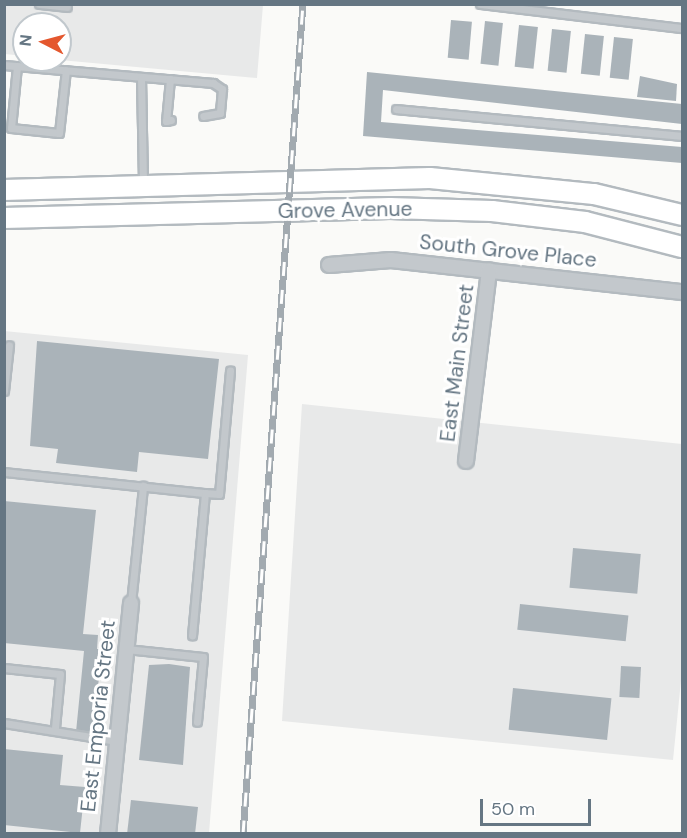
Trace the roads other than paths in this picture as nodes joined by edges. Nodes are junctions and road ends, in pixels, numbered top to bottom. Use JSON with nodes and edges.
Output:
{"nodes":[{"id":1,"x":39,"y":4,"type":"edge"},
{"id":2,"x":480,"y":4,"type":"edge"},
{"id":3,"x":67,"y":7,"type":"dead end"},
{"id":4,"x":682,"y":28,"type":"edge"},
{"id":5,"x":72,"y":71,"type":"edge"},
{"id":6,"x":17,"y":72,"type":"edge"},
{"id":7,"x":66,"y":72,"type":"edge"},
{"id":8,"x":141,"y":77,"type":"junction"},
{"id":9,"x":170,"y":80,"type":"junction"},
{"id":10,"x":54,"y":91,"type":"dead end"},
{"id":11,"x":64,"y":92,"type":"junction"},
{"id":12,"x":396,"y":109,"type":"dead end"},
{"id":13,"x":51,"y":112,"type":"dead end"},
{"id":14,"x":61,"y":113,"type":"junction"},
{"id":15,"x":203,"y":116,"type":"dead end"},
{"id":16,"x":171,"y":120,"type":"dead end"},
{"id":17,"x":682,"y":136,"type":"edge"},
{"id":18,"x":143,"y":188,"type":"junction"},
{"id":19,"x":4,"y":190,"type":"edge"},
{"id":20,"x":682,"y":215,"type":"edge"},
{"id":21,"x":4,"y":218,"type":"edge"},
{"id":22,"x":682,"y":247,"type":"edge"},
{"id":23,"x":329,"y":265,"type":"dead end"},
{"id":24,"x":489,"y":270,"type":"junction"},
{"id":25,"x":682,"y":292,"type":"edge"},
{"id":26,"x":9,"y":345,"type":"dead end"},
{"id":27,"x":230,"y":370,"type":"dead end"},
{"id":28,"x":4,"y":391,"type":"edge"},
{"id":29,"x":466,"y":461,"type":"dead end"},
{"id":30,"x":4,"y":472,"type":"edge"},
{"id":31,"x":143,"y":486,"type":"junction"},
{"id":32,"x":205,"y":493,"type":"junction"},
{"id":33,"x":131,"y":603,"type":"joint"},
{"id":34,"x":192,"y":635,"type":"dead end"},
{"id":35,"x":126,"y":649,"type":"junction"},
{"id":36,"x":4,"y":668,"type":"edge"},
{"id":37,"x":197,"y":722,"type":"dead end"},
{"id":38,"x":4,"y":723,"type":"edge"},
{"id":39,"x":55,"y":728,"type":"junction"},
{"id":40,"x":116,"y":741,"type":"junction"},
{"id":41,"x":108,"y":834,"type":"edge"}],
"edges":[{"from":1,"to":3,"type":"lane"},
{"from":2,"to":4,"type":"lane"},
{"from":5,"to":8,"type":"lane"},
{"from":6,"to":14,"type":"lane"},
{"from":7,"to":11,"type":"lane"},
{"from":8,"to":9,"type":"lane"},
{"from":8,"to":18,"type":"lane"},
{"from":9,"to":15,"type":"lane"},
{"from":9,"to":16,"type":"lane"},
{"from":10,"to":11,"type":"lane"},
{"from":11,"to":14,"type":"lane"},
{"from":12,"to":17,"type":"lane"},
{"from":13,"to":14,"type":"lane"},
{"from":18,"to":19,"type":"main road","name":"Grove Avenue"},
{"from":18,"to":20,"type":"main road","name":"Grove Avenue"},
{"from":21,"to":22,"type":"main road","name":"Grove Avenue"},
{"from":23,"to":24,"type":"street","name":"South Grove Place"},
{"from":24,"to":25,"type":"street","name":"South Grove Place"},
{"from":24,"to":29,"type":"street","name":"East Main Street"},
{"from":26,"to":28,"type":"lane"},
{"from":27,"to":32,"type":"lane"},
{"from":30,"to":31,"type":"lane"},
{"from":31,"to":32,"type":"lane"},
{"from":31,"to":33,"type":"lane"},
{"from":32,"to":34,"type":"lane"},
{"from":33,"to":35,"type":"street","name":"East Emporia Street"},
{"from":35,"to":37,"type":"lane"},
{"from":35,"to":40,"type":"street","name":"East Emporia Street"},
{"from":36,"to":39,"type":"lane"},
{"from":38,"to":39,"type":"lane"},
{"from":39,"to":40,"type":"lane"},
{"from":40,"to":41,"type":"street","name":"East Emporia Street"}]}
